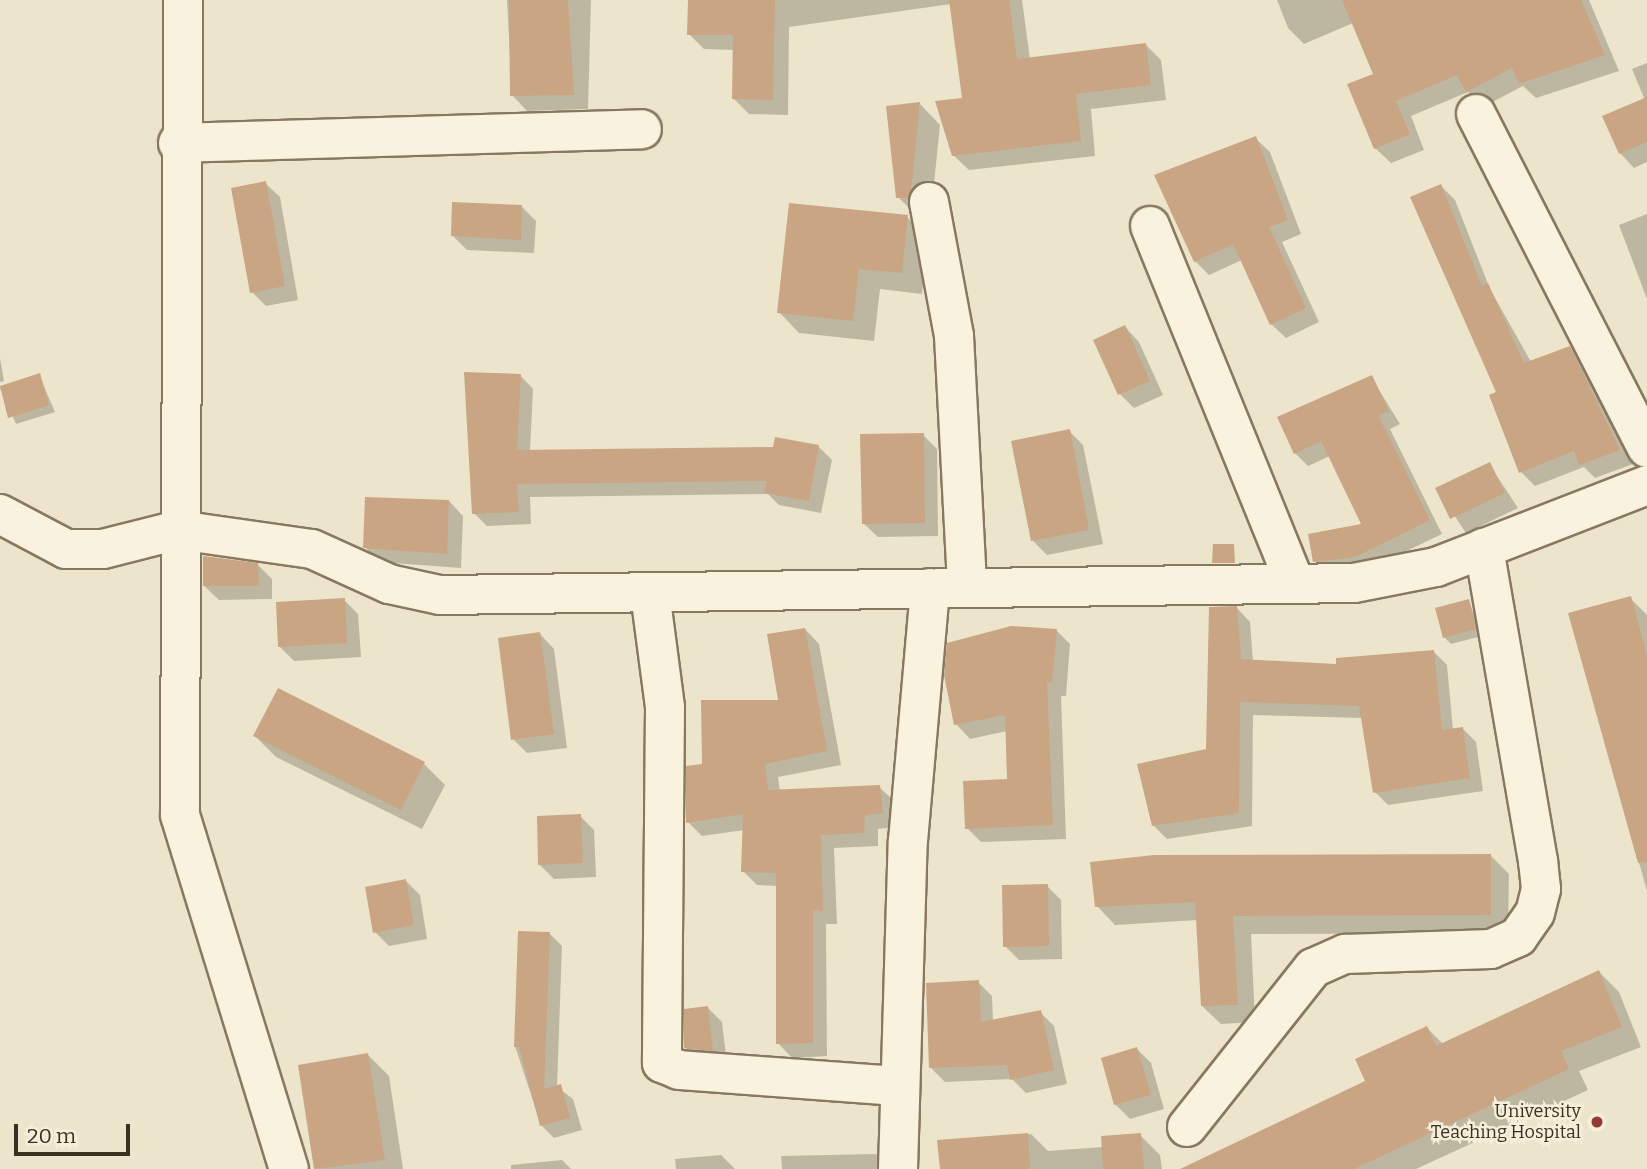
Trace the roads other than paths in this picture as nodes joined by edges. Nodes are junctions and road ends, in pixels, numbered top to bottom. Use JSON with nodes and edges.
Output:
{"nodes":[{"id":1,"x":183,"y":0,"type":"edge"},
{"id":2,"x":1476,"y":114,"type":"dead end"},
{"id":3,"x":642,"y":129,"type":"dead end"},
{"id":4,"x":178,"y":143,"type":"junction"},
{"id":5,"x":929,"y":202,"type":"dead end"},
{"id":6,"x":1150,"y":226,"type":"dead end"},
{"id":7,"x":1647,"y":448,"type":"edge"},
{"id":8,"x":1647,"y":485,"type":"edge"},
{"id":9,"x":0,"y":514,"type":"edge"},
{"id":10,"x":178,"y":530,"type":"junction"},
{"id":11,"x":1484,"y":548,"type":"junction"},
{"id":12,"x":1295,"y":583,"type":"junction"},
{"id":13,"x":948,"y":588,"type":"junction"},
{"id":14,"x":650,"y":593,"type":"junction"},
{"id":15,"x":898,"y":1086,"type":"junction"},
{"id":16,"x":1187,"y":1128,"type":"dead end"},
{"id":17,"x":289,"y":1169,"type":"edge"},
{"id":18,"x":898,"y":1169,"type":"edge"}],
"edges":[{"from":1,"to":4,"type":"street"},
{"from":2,"to":7,"type":"street"},
{"from":3,"to":4,"type":"street"},
{"from":4,"to":10,"type":"street"},
{"from":5,"to":13,"type":"street"},
{"from":6,"to":12,"type":"street"},
{"from":8,"to":11,"type":"street"},
{"from":9,"to":10,"type":"street"},
{"from":10,"to":14,"type":"street"},
{"from":10,"to":17,"type":"street"},
{"from":11,"to":12,"type":"street"},
{"from":11,"to":16,"type":"street"},
{"from":12,"to":13,"type":"street"},
{"from":13,"to":14,"type":"street"},
{"from":13,"to":15,"type":"street"},
{"from":14,"to":15,"type":"street"},
{"from":15,"to":18,"type":"street"}]}
